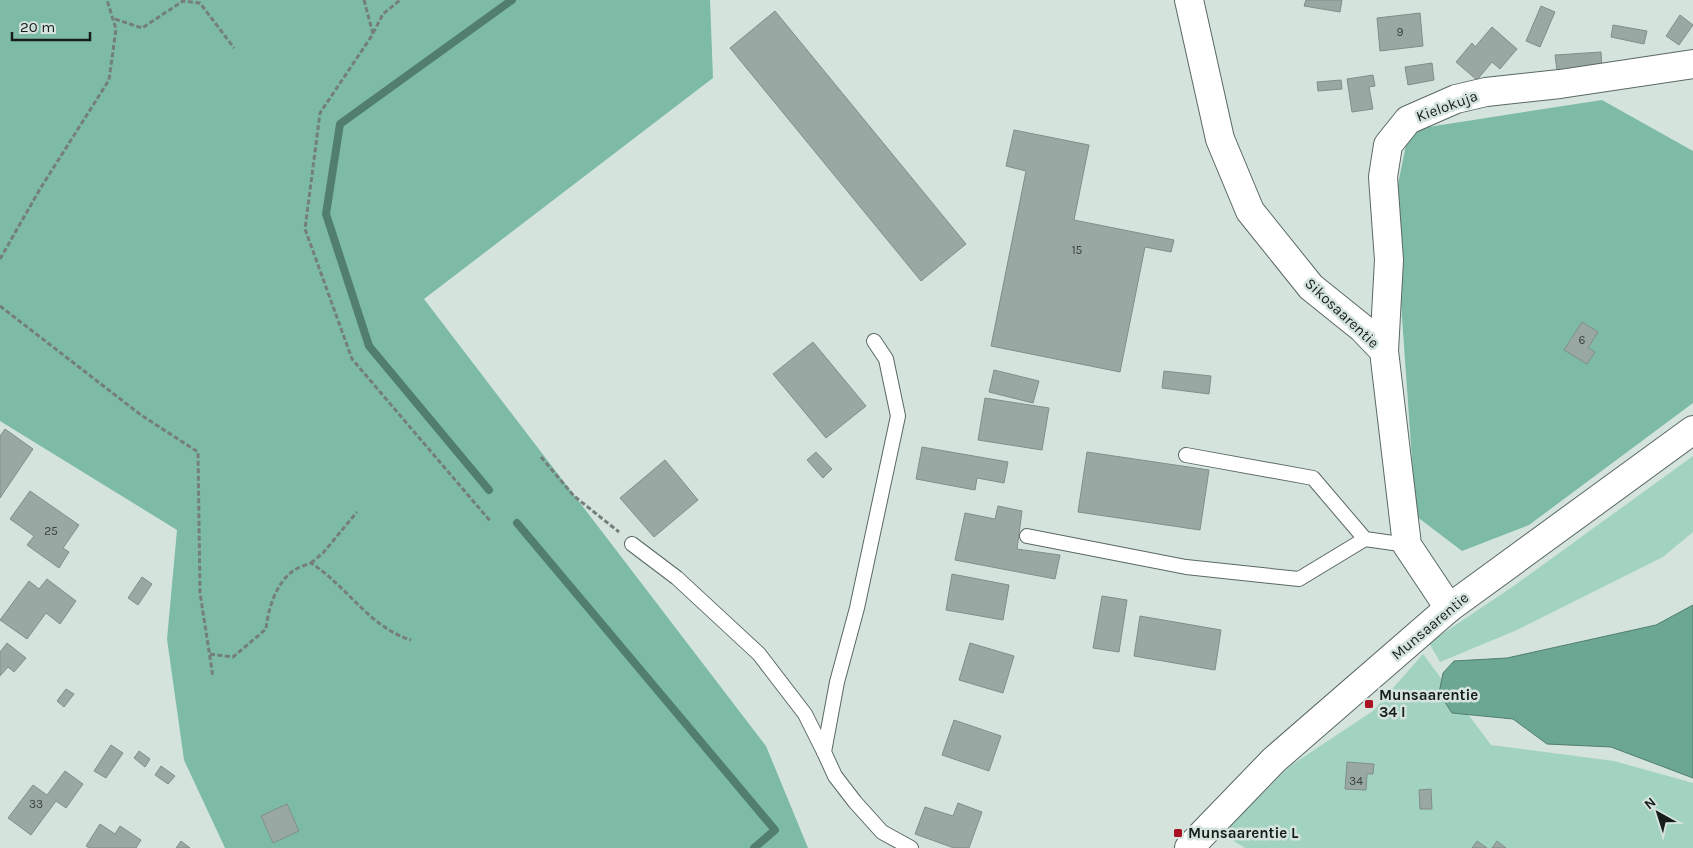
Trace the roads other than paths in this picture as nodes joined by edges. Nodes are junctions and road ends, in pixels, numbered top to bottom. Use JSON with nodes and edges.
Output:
{"nodes":[{"id":1,"x":1189,"y":0,"type":"edge"},
{"id":2,"x":1693,"y":64,"type":"edge"},
{"id":3,"x":874,"y":341,"type":"dead end"},
{"id":4,"x":1384,"y":351,"type":"junction"},
{"id":5,"x":1693,"y":430,"type":"edge"},
{"id":6,"x":1186,"y":455,"type":"dead end"},
{"id":7,"x":1027,"y":536,"type":"dead end"},
{"id":8,"x":1365,"y":539,"type":"junction"},
{"id":9,"x":632,"y":544,"type":"road end"},
{"id":10,"x":1407,"y":545,"type":"junction"},
{"id":11,"x":1449,"y":608,"type":"junction"},
{"id":12,"x":824,"y":752,"type":"junction"},
{"id":13,"x":911,"y":848,"type":"edge"},
{"id":14,"x":1189,"y":848,"type":"edge"}],
"edges":[{"from":1,"to":4,"type":"street","name":"Sikosaarentie"},
{"from":2,"to":4,"type":"street","name":"Kielokuja"},
{"from":3,"to":12,"type":"lane"},
{"from":4,"to":10,"type":"street","name":"Sikosaarentie"},
{"from":5,"to":11,"type":"street","name":"Munsaarentie"},
{"from":6,"to":8,"type":"lane"},
{"from":7,"to":8,"type":"lane"},
{"from":8,"to":10,"type":"lane"},
{"from":9,"to":12,"type":"lane"},
{"from":10,"to":11,"type":"street","name":"Sikosaarentie"},
{"from":11,"to":14,"type":"street","name":"Munsaarentie"},
{"from":12,"to":13,"type":"lane"}]}
